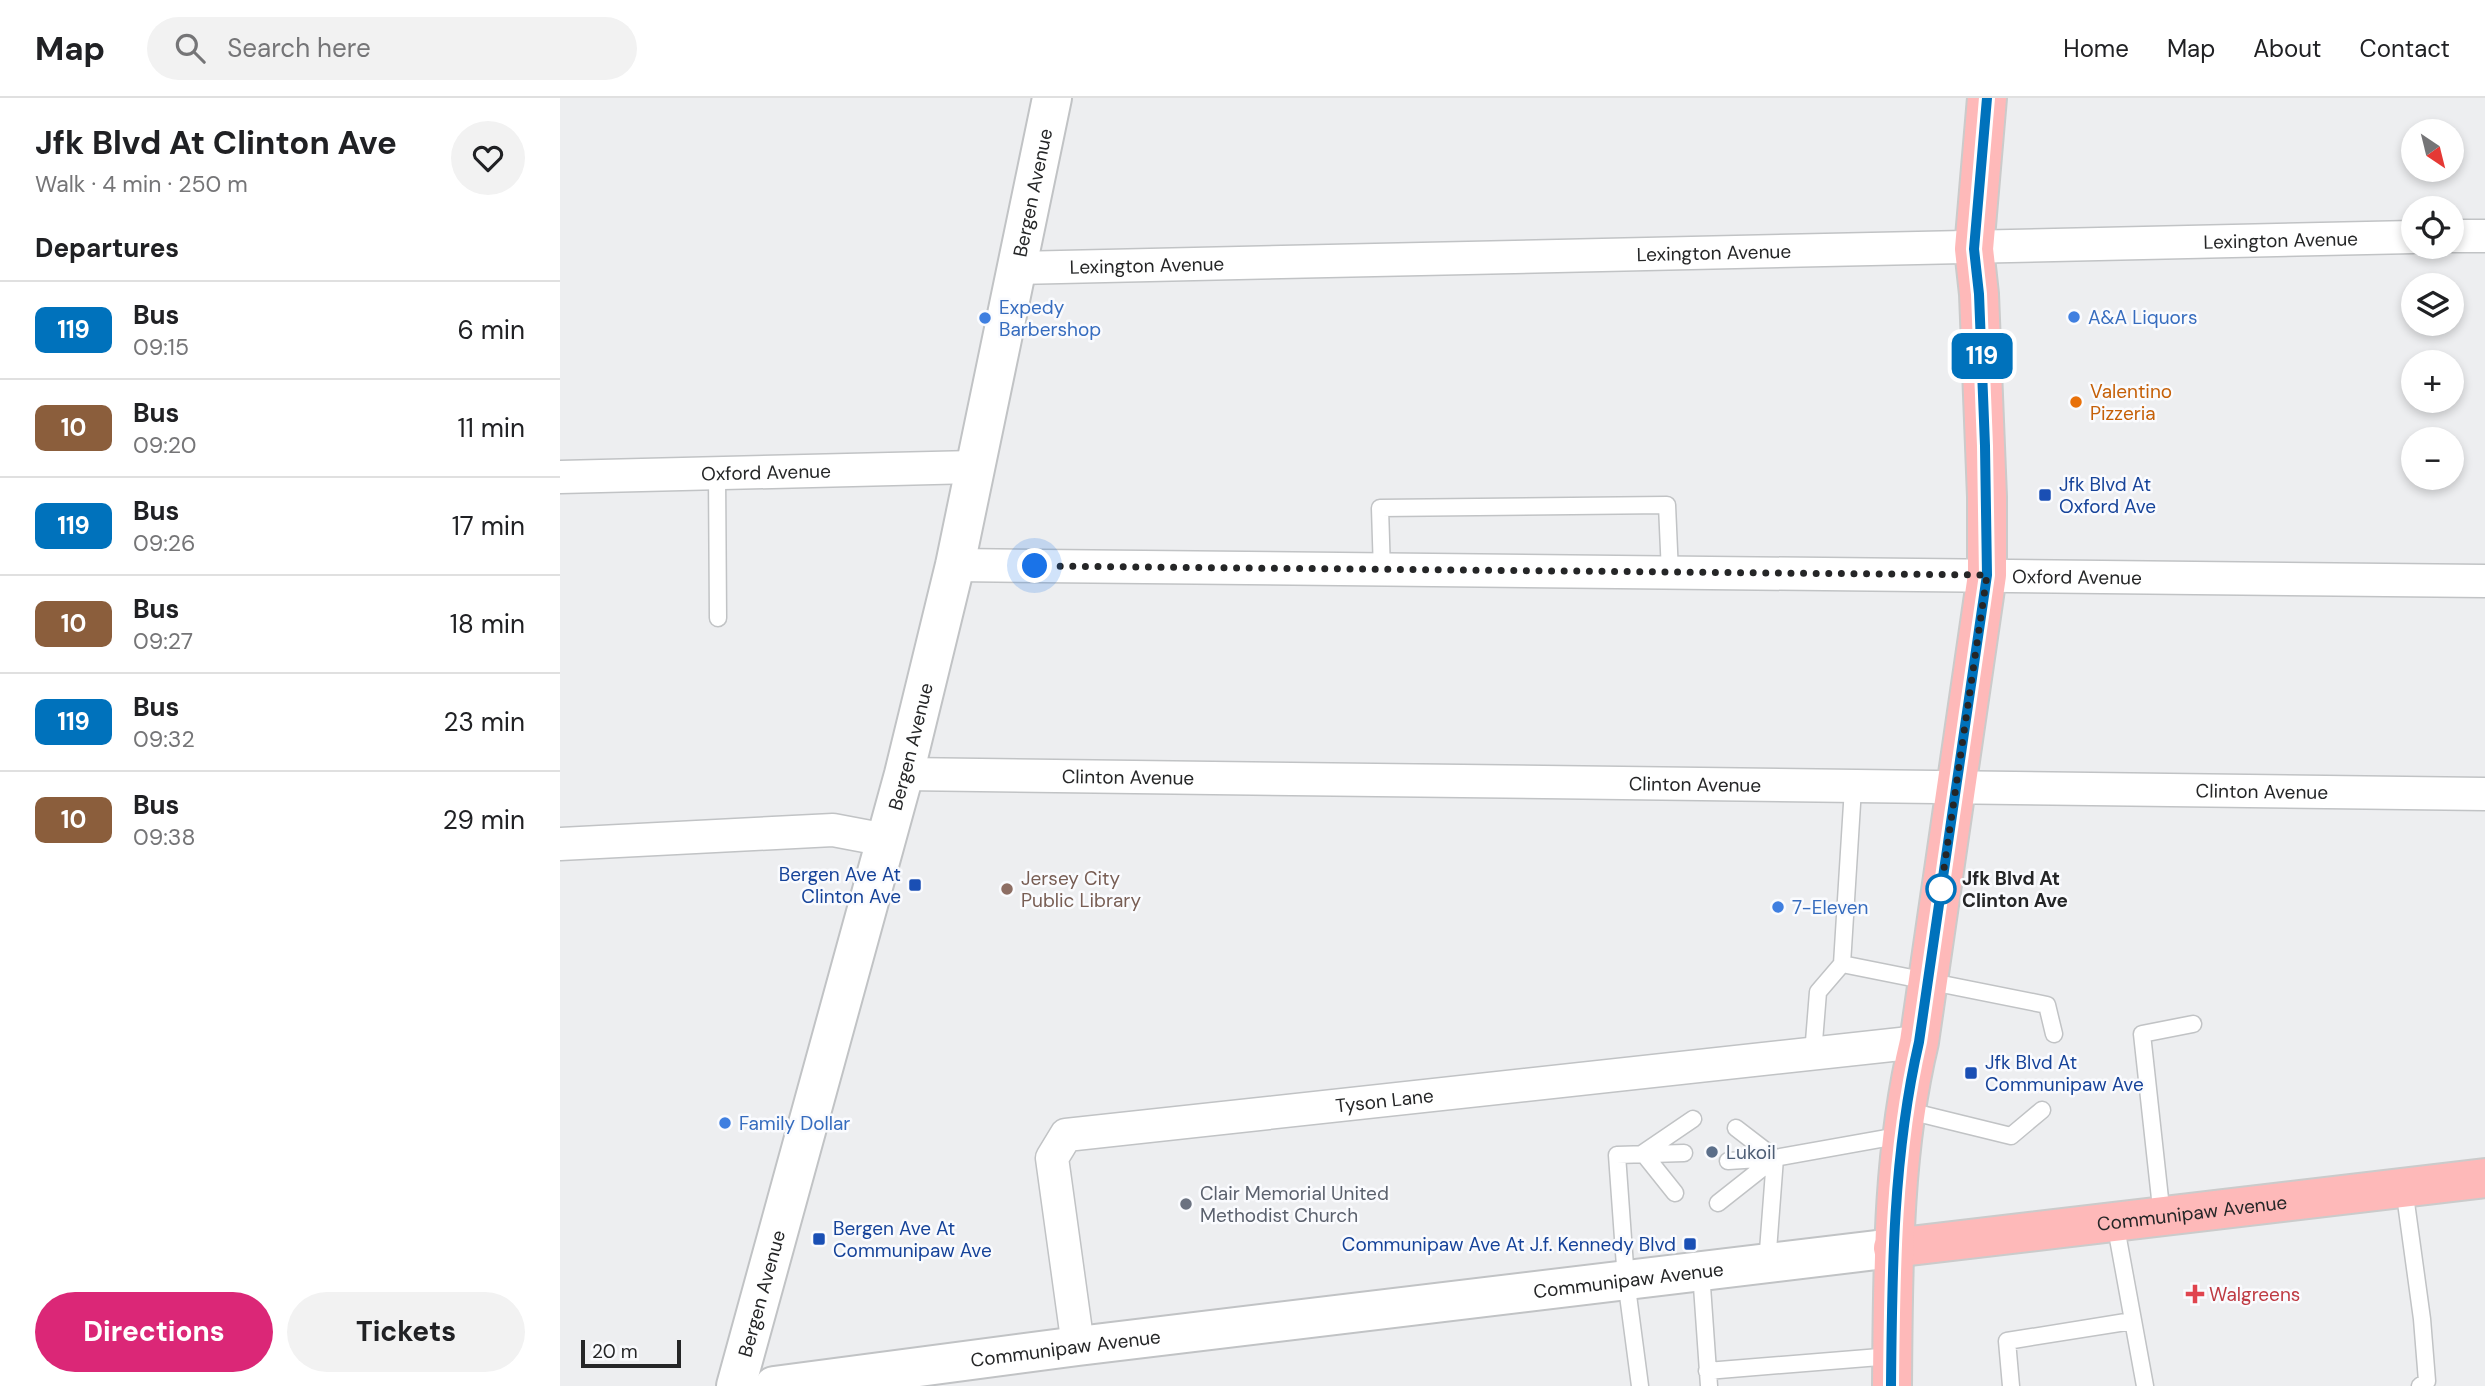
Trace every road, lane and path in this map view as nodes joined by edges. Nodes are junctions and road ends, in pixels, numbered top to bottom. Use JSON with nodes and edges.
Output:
{"nodes":[{"id":1,"x":1052,"y":98,"type":"edge"},
{"id":2,"x":1987,"y":98,"type":"edge"},
{"id":3,"x":2464,"y":236,"type":"edge"},
{"id":4,"x":2485,"y":236,"type":"edge"},
{"id":5,"x":2401,"y":237,"type":"edge"},
{"id":6,"x":1974,"y":249,"type":"junction"},
{"id":7,"x":1017,"y":268,"type":"junction"},
{"id":8,"x":975,"y":467,"type":"junction"},
{"id":9,"x":717,"y":473,"type":"junction"},
{"id":10,"x":560,"y":477,"type":"edge"},
{"id":11,"x":955,"y":565,"type":"junction"},
{"id":12,"x":1382,"y":572,"type":"junction"},
{"id":13,"x":1670,"y":573,"type":"junction"},
{"id":14,"x":1987,"y":575,"type":"junction"},
{"id":15,"x":2485,"y":581,"type":"edge"},
{"id":16,"x":718,"y":618,"type":"dead end"},
{"id":17,"x":904,"y":774,"type":"junction"},
{"id":18,"x":1853,"y":788,"type":"junction"},
{"id":19,"x":1955,"y":789,"type":"junction"},
{"id":20,"x":2485,"y":794,"type":"edge"},
{"id":21,"x":886,"y":840,"type":"junction"},
{"id":22,"x":560,"y":844,"type":"edge"},
{"id":23,"x":1842,"y":964,"type":"junction"},
{"id":24,"x":1927,"y":983,"type":"junction"},
{"id":25,"x":2193,"y":1024,"type":"dead end"},
{"id":26,"x":2054,"y":1034,"type":"dead end"},
{"id":27,"x":1919,"y":1042,"type":"junction"},
{"id":28,"x":1813,"y":1054,"type":"junction"},
{"id":29,"x":2042,"y":1110,"type":"dead end"},
{"id":30,"x":1693,"y":1119,"type":"dead end"},
{"id":31,"x":1904,"y":1123,"type":"junction"},
{"id":32,"x":1736,"y":1128,"type":"dead end"},
{"id":33,"x":1643,"y":1153,"type":"junction"},
{"id":34,"x":1684,"y":1153,"type":"dead end"},
{"id":35,"x":1775,"y":1158,"type":"junction"},
{"id":36,"x":1728,"y":1161,"type":"dead end"},
{"id":37,"x":2485,"y":1178,"type":"edge"},
{"id":38,"x":2404,"y":1188,"type":"junction"},
{"id":39,"x":1675,"y":1193,"type":"dead end"},
{"id":40,"x":1718,"y":1203,"type":"dead end"},
{"id":41,"x":2162,"y":1217,"type":"junction"},
{"id":42,"x":2115,"y":1222,"type":"junction"},
{"id":43,"x":1894,"y":1248,"type":"junction"},
{"id":44,"x":1767,"y":1264,"type":"junction"},
{"id":45,"x":1701,"y":1272,"type":"junction"},
{"id":46,"x":1626,"y":1280,"type":"junction"},
{"id":47,"x":2132,"y":1321,"type":"junction"},
{"id":48,"x":1078,"y":1346,"type":"junction"},
{"id":49,"x":1892,"y":1371,"type":"edge"},
{"id":50,"x":1708,"y":1379,"type":"edge"},
{"id":51,"x":736,"y":1386,"type":"edge"},
{"id":52,"x":774,"y":1386,"type":"edge"},
{"id":53,"x":1640,"y":1386,"type":"edge"},
{"id":54,"x":2011,"y":1386,"type":"edge"},
{"id":55,"x":2145,"y":1386,"type":"edge"},
{"id":56,"x":2420,"y":1386,"type":"edge"}],
"edges":[{"from":1,"to":7,"type":"street","name":"Bergen Avenue"},
{"from":2,"to":6,"type":"main road"},
{"from":3,"to":4,"type":"street"},
{"from":5,"to":6,"type":"street","name":"Lexington Avenue"},
{"from":6,"to":7,"type":"street","name":"Lexington Avenue"},
{"from":6,"to":14,"type":"main road"},
{"from":7,"to":8,"type":"street","name":"Bergen Avenue"},
{"from":8,"to":9,"type":"street","name":"Oxford Avenue"},
{"from":8,"to":11,"type":"street","name":"Bergen Avenue"},
{"from":9,"to":10,"type":"street","name":"Oxford Avenue"},
{"from":9,"to":16,"type":"lane"},
{"from":11,"to":12,"type":"street","name":"Oxford Avenue"},
{"from":11,"to":17,"type":"street","name":"Bergen Avenue"},
{"from":12,"to":13,"type":"street","name":"Oxford Avenue"},
{"from":12,"to":13,"type":"lane"},
{"from":13,"to":14,"type":"street","name":"Oxford Avenue"},
{"from":14,"to":15,"type":"street","name":"Oxford Avenue"},
{"from":14,"to":19,"type":"main road"},
{"from":17,"to":18,"type":"street","name":"Clinton Avenue"},
{"from":17,"to":21,"type":"street","name":"Bergen Avenue"},
{"from":18,"to":19,"type":"street","name":"Clinton Avenue"},
{"from":18,"to":23,"type":"lane"},
{"from":19,"to":20,"type":"street","name":"Clinton Avenue"},
{"from":19,"to":24,"type":"main road"},
{"from":21,"to":22,"type":"street"},
{"from":21,"to":51,"type":"street","name":"Bergen Avenue"},
{"from":23,"to":24,"type":"lane"},
{"from":23,"to":28,"type":"lane"},
{"from":24,"to":26,"type":"lane"},
{"from":24,"to":27,"type":"main road"},
{"from":25,"to":41,"type":"lane"},
{"from":27,"to":28,"type":"street","name":"Tyson Lane"},
{"from":27,"to":31,"type":"main road"},
{"from":28,"to":48,"type":"street","name":"Tyson Lane"},
{"from":29,"to":31,"type":"lane"},
{"from":30,"to":33,"type":"lane"},
{"from":31,"to":35,"type":"lane"},
{"from":31,"to":43,"type":"main road"},
{"from":32,"to":35,"type":"lane"},
{"from":33,"to":34,"type":"lane"},
{"from":33,"to":39,"type":"lane"},
{"from":33,"to":46,"type":"lane"},
{"from":35,"to":36,"type":"lane"},
{"from":35,"to":40,"type":"lane"},
{"from":35,"to":44,"type":"lane"},
{"from":37,"to":38,"type":"main road","name":"Communipaw Avenue"},
{"from":38,"to":41,"type":"main road","name":"Communipaw Avenue"},
{"from":38,"to":56,"type":"lane"},
{"from":41,"to":42,"type":"main road","name":"Communipaw Avenue"},
{"from":42,"to":43,"type":"main road","name":"Communipaw Avenue"},
{"from":42,"to":47,"type":"lane"},
{"from":43,"to":44,"type":"street","name":"Communipaw Avenue"},
{"from":43,"to":49,"type":"main road"},
{"from":44,"to":45,"type":"street","name":"Communipaw Avenue"},
{"from":45,"to":46,"type":"street","name":"Communipaw Avenue"},
{"from":45,"to":50,"type":"lane"},
{"from":46,"to":48,"type":"street","name":"Communipaw Avenue"},
{"from":46,"to":53,"type":"lane"},
{"from":47,"to":54,"type":"lane"},
{"from":47,"to":55,"type":"lane"},
{"from":48,"to":52,"type":"street","name":"Communipaw Avenue"},
{"from":49,"to":50,"type":"lane"}]}
